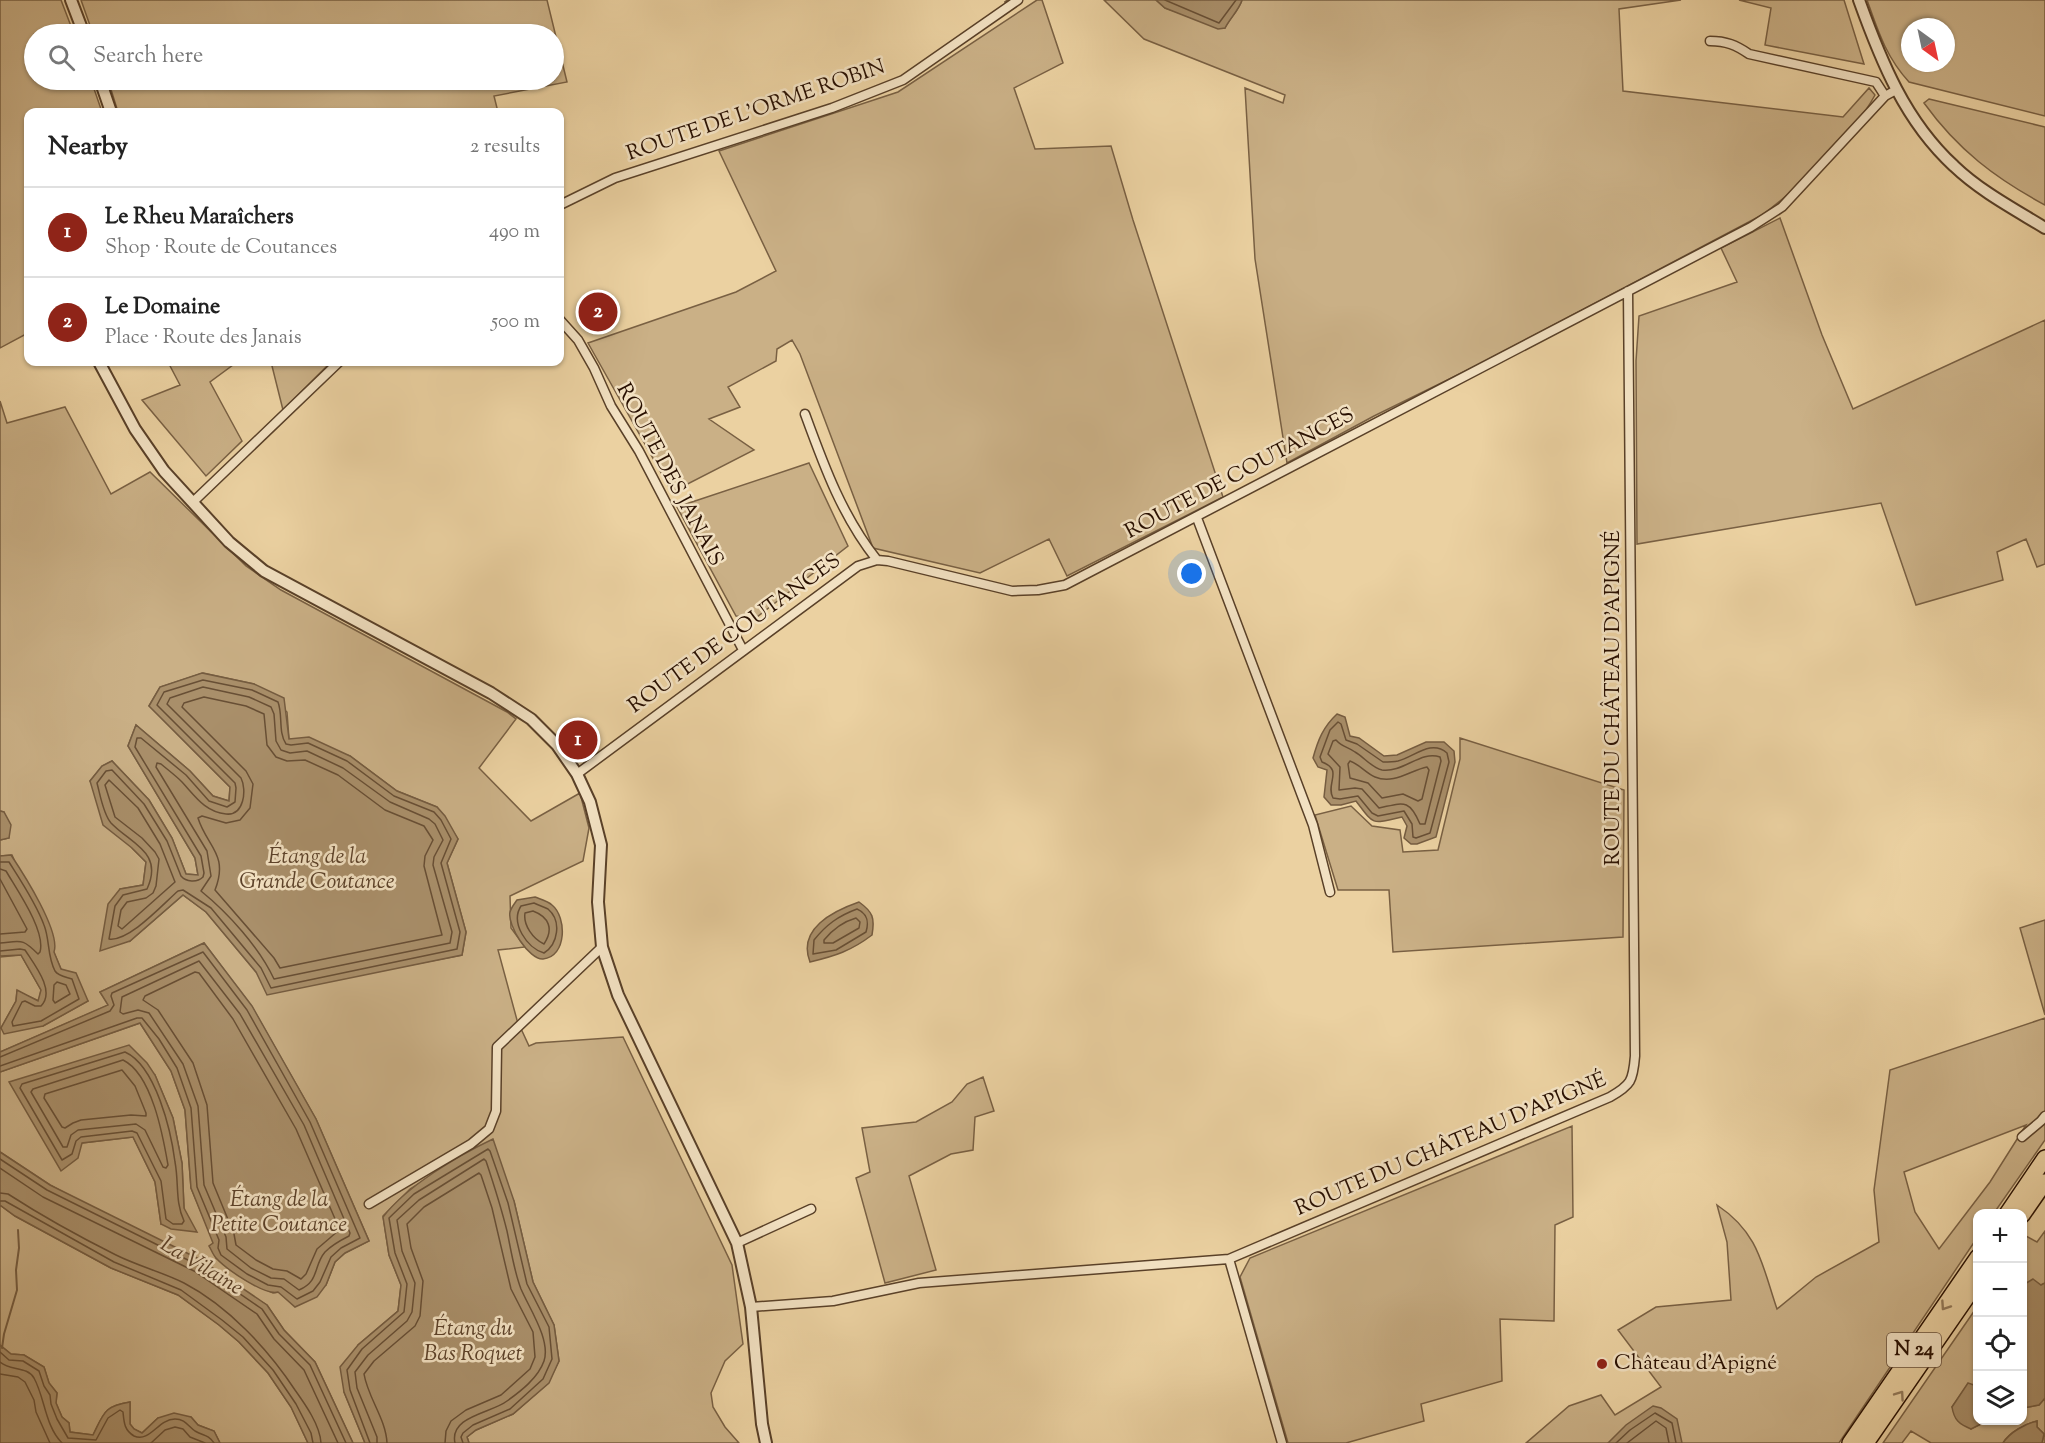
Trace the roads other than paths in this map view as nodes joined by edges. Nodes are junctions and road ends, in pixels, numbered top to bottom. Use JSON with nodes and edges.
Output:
{"nodes":[{"id":1,"x":71,"y":0,"type":"edge"},
{"id":2,"x":1018,"y":0,"type":"edge"},
{"id":3,"x":1859,"y":0,"type":"edge"},
{"id":4,"x":80,"y":24,"type":"edge"},
{"id":5,"x":1710,"y":41,"type":"dead end"},
{"id":6,"x":103,"y":90,"type":"edge"},
{"id":7,"x":1896,"y":90,"type":"junction"},
{"id":8,"x":1885,"y":96,"type":"junction"},
{"id":9,"x":110,"y":108,"type":"edge"},
{"id":10,"x":564,"y":203,"type":"edge"},
{"id":11,"x":2045,"y":228,"type":"edge"},
{"id":12,"x":1628,"y":291,"type":"junction"},
{"id":13,"x":564,"y":324,"type":"edge"},
{"id":14,"x":101,"y":366,"type":"edge"},
{"id":15,"x":335,"y":366,"type":"edge"},
{"id":16,"x":805,"y":414,"type":"dead end"},
{"id":17,"x":193,"y":502,"type":"junction"},
{"id":18,"x":1197,"y":518,"type":"junction"},
{"id":19,"x":877,"y":561,"type":"junction"},
{"id":20,"x":743,"y":650,"type":"junction"},
{"id":21,"x":577,"y":774,"type":"junction"},
{"id":22,"x":1330,"y":892,"type":"dead end"},
{"id":23,"x":602,"y":947,"type":"junction"},
{"id":24,"x":2045,"y":1116,"type":"edge"},
{"id":25,"x":2022,"y":1137,"type":"dead end"},
{"id":26,"x":2045,"y":1158,"type":"edge"},
{"id":27,"x":2045,"y":1182,"type":"edge"},
{"id":28,"x":369,"y":1204,"type":"dead end"},
{"id":29,"x":811,"y":1209,"type":"dead end"},
{"id":30,"x":2010,"y":1209,"type":"edge"},
{"id":31,"x":2026,"y":1209,"type":"edge"},
{"id":32,"x":737,"y":1243,"type":"junction"},
{"id":33,"x":1229,"y":1259,"type":"junction"},
{"id":34,"x":1973,"y":1263,"type":"edge"},
{"id":35,"x":1973,"y":1287,"type":"edge"},
{"id":36,"x":751,"y":1307,"type":"junction"},
{"id":37,"x":766,"y":1443,"type":"edge"},
{"id":38,"x":1282,"y":1443,"type":"edge"},
{"id":39,"x":1850,"y":1443,"type":"edge"},
{"id":40,"x":1866,"y":1443,"type":"edge"}],
"edges":[{"from":1,"to":4,"type":"street"},
{"from":2,"to":10,"type":"street","name":"ROUTE DE L'ORME ROBIN"},
{"from":3,"to":7,"type":"street"},
{"from":5,"to":8,"type":"street"},
{"from":6,"to":9,"type":"street"},
{"from":7,"to":8,"type":"street","name":"ROUTE DE COUTANCES"},
{"from":7,"to":11,"type":"street"},
{"from":8,"to":12,"type":"street","name":"ROUTE DE COUTANCES"},
{"from":12,"to":18,"type":"street","name":"ROUTE DE COUTANCES"},
{"from":12,"to":33,"type":"street","name":"ROUTE DU CHÂTEAU D'APIGNÉ"},
{"from":13,"to":20,"type":"street","name":"ROUTE DES JANAIS"},
{"from":14,"to":17,"type":"street"},
{"from":15,"to":17,"type":"street"},
{"from":16,"to":19,"type":"street"},
{"from":17,"to":21,"type":"street"},
{"from":18,"to":19,"type":"street","name":"ROUTE DE COUTANCES"},
{"from":18,"to":22,"type":"street"},
{"from":19,"to":20,"type":"street","name":"ROUTE DE COUTANCES"},
{"from":20,"to":21,"type":"street","name":"ROUTE DE COUTANCES"},
{"from":21,"to":23,"type":"street"},
{"from":23,"to":28,"type":"street"},
{"from":23,"to":32,"type":"street"},
{"from":24,"to":25,"type":"street"},
{"from":26,"to":30,"type":"highway"},
{"from":27,"to":31,"type":"highway"},
{"from":29,"to":32,"type":"street"},
{"from":32,"to":36,"type":"street"},
{"from":33,"to":36,"type":"street","name":"ROUTE DU CHÂTEAU D'APIGNÉ"},
{"from":33,"to":38,"type":"street"},
{"from":34,"to":39,"type":"highway","number":"N 24","one_way":true},
{"from":40,"to":35,"type":"highway","number":"N 24","one_way":true},
{"from":36,"to":37,"type":"street"}]}
